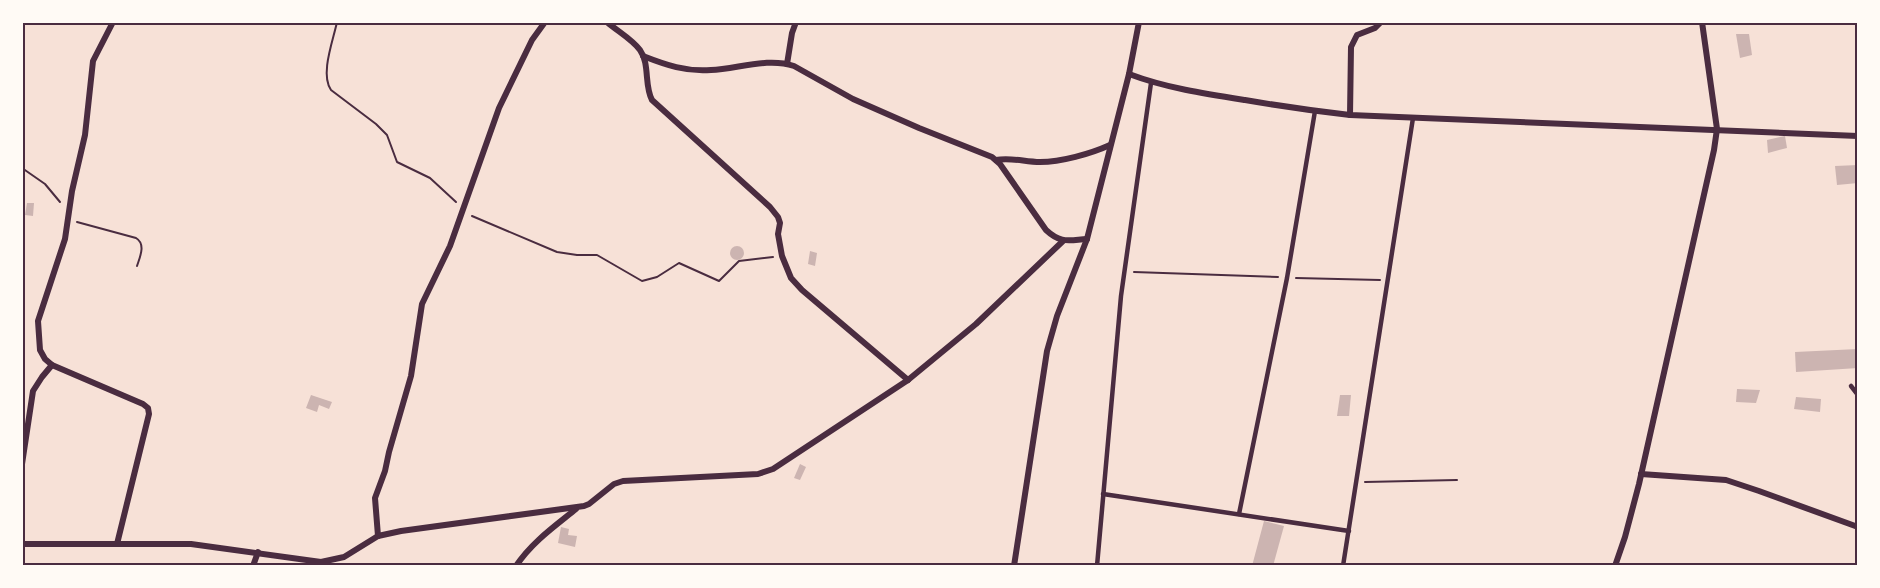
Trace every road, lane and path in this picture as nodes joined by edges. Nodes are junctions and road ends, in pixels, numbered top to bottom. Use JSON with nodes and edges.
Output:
{"nodes":[{"id":1,"x":113,"y":22,"type":"edge"},
{"id":2,"x":337,"y":22,"type":"edge"},
{"id":3,"x":545,"y":22,"type":"edge"},
{"id":4,"x":607,"y":22,"type":"edge"},
{"id":5,"x":796,"y":22,"type":"edge"},
{"id":6,"x":1139,"y":22,"type":"edge"},
{"id":7,"x":1381,"y":22,"type":"edge"},
{"id":8,"x":1702,"y":22,"type":"edge"},
{"id":9,"x":643,"y":56,"type":"junction"},
{"id":10,"x":787,"y":64,"type":"junction"},
{"id":11,"x":22,"y":65,"type":"edge"},
{"id":12,"x":1129,"y":74,"type":"junction"},
{"id":13,"x":22,"y":77,"type":"edge"},
{"id":14,"x":1151,"y":83,"type":"junction"},
{"id":15,"x":1315,"y":111,"type":"junction"},
{"id":16,"x":1350,"y":115,"type":"junction"},
{"id":17,"x":1413,"y":118,"type":"junction"},
{"id":18,"x":1717,"y":129,"type":"junction"},
{"id":19,"x":1857,"y":136,"type":"edge"},
{"id":20,"x":1110,"y":146,"type":"junction"},
{"id":21,"x":996,"y":160,"type":"junction"},
{"id":22,"x":22,"y":168,"type":"edge"},
{"id":23,"x":462,"y":210,"type":"junction"},
{"id":24,"x":67,"y":214,"type":"junction"},
{"id":25,"x":1087,"y":239,"type":"junction"},
{"id":26,"x":1063,"y":241,"type":"junction"},
{"id":27,"x":782,"y":256,"type":"junction"},
{"id":28,"x":137,"y":266,"type":"dead end"},
{"id":29,"x":1125,"y":272,"type":"junction"},
{"id":30,"x":1287,"y":278,"type":"junction"},
{"id":31,"x":1388,"y":280,"type":"junction"},
{"id":32,"x":52,"y":365,"type":"junction"},
{"id":33,"x":908,"y":380,"type":"junction"},
{"id":34,"x":1851,"y":386,"type":"dead end"},
{"id":35,"x":1857,"y":395,"type":"edge"},
{"id":36,"x":22,"y":464,"type":"edge"},
{"id":37,"x":1641,"y":474,"type":"junction"},
{"id":38,"x":1456,"y":480,"type":"dead end"},
{"id":39,"x":1356,"y":483,"type":"junction"},
{"id":40,"x":1103,"y":494,"type":"junction"},
{"id":41,"x":578,"y":508,"type":"junction"},
{"id":42,"x":1239,"y":514,"type":"junction"},
{"id":43,"x":1857,"y":527,"type":"edge"},
{"id":44,"x":1349,"y":531,"type":"junction"},
{"id":45,"x":378,"y":536,"type":"junction"},
{"id":46,"x":22,"y":544,"type":"edge"},
{"id":47,"x":117,"y":544,"type":"junction"},
{"id":48,"x":258,"y":552,"type":"junction"},
{"id":49,"x":253,"y":566,"type":"edge"},
{"id":50,"x":516,"y":566,"type":"edge"},
{"id":51,"x":1014,"y":566,"type":"edge"},
{"id":52,"x":1097,"y":566,"type":"edge"},
{"id":53,"x":1343,"y":566,"type":"edge"},
{"id":54,"x":1614,"y":566,"type":"edge"}],
"edges":[{"from":1,"to":24,"type":"street"},
{"from":2,"to":23,"type":"path"},
{"from":3,"to":23,"type":"street"},
{"from":4,"to":9,"type":"street"},
{"from":5,"to":10,"type":"street"},
{"from":6,"to":12,"type":"street"},
{"from":7,"to":16,"type":"street"},
{"from":8,"to":18,"type":"street"},
{"from":9,"to":10,"type":"street"},
{"from":9,"to":27,"type":"street"},
{"from":10,"to":21,"type":"street"},
{"from":11,"to":13,"type":"path"},
{"from":12,"to":14,"type":"street"},
{"from":12,"to":20,"type":"street"},
{"from":14,"to":15,"type":"street"},
{"from":14,"to":29,"type":"lane"},
{"from":15,"to":16,"type":"street"},
{"from":15,"to":30,"type":"lane"},
{"from":16,"to":17,"type":"street"},
{"from":17,"to":18,"type":"street"},
{"from":17,"to":31,"type":"lane"},
{"from":18,"to":19,"type":"street"},
{"from":18,"to":37,"type":"street"},
{"from":20,"to":21,"type":"street"},
{"from":20,"to":25,"type":"street"},
{"from":21,"to":26,"type":"street"},
{"from":22,"to":24,"type":"path"},
{"from":23,"to":27,"type":"path"},
{"from":23,"to":45,"type":"street"},
{"from":24,"to":28,"type":"path"},
{"from":24,"to":32,"type":"street"},
{"from":25,"to":26,"type":"street"},
{"from":25,"to":51,"type":"street"},
{"from":26,"to":33,"type":"street"},
{"from":27,"to":33,"type":"street"},
{"from":29,"to":30,"type":"path"},
{"from":29,"to":40,"type":"lane"},
{"from":30,"to":31,"type":"path"},
{"from":30,"to":42,"type":"lane"},
{"from":31,"to":39,"type":"lane"},
{"from":32,"to":36,"type":"street"},
{"from":32,"to":47,"type":"street"},
{"from":33,"to":41,"type":"street"},
{"from":34,"to":35,"type":"lane"},
{"from":37,"to":43,"type":"street"},
{"from":37,"to":54,"type":"street"},
{"from":38,"to":39,"type":"path"},
{"from":39,"to":44,"type":"lane"},
{"from":40,"to":42,"type":"lane"},
{"from":40,"to":52,"type":"lane"},
{"from":41,"to":45,"type":"street"},
{"from":41,"to":50,"type":"street"},
{"from":42,"to":44,"type":"lane"},
{"from":44,"to":53,"type":"lane"},
{"from":45,"to":48,"type":"street"},
{"from":46,"to":47,"type":"street"},
{"from":47,"to":48,"type":"street"},
{"from":48,"to":49,"type":"street"}]}
